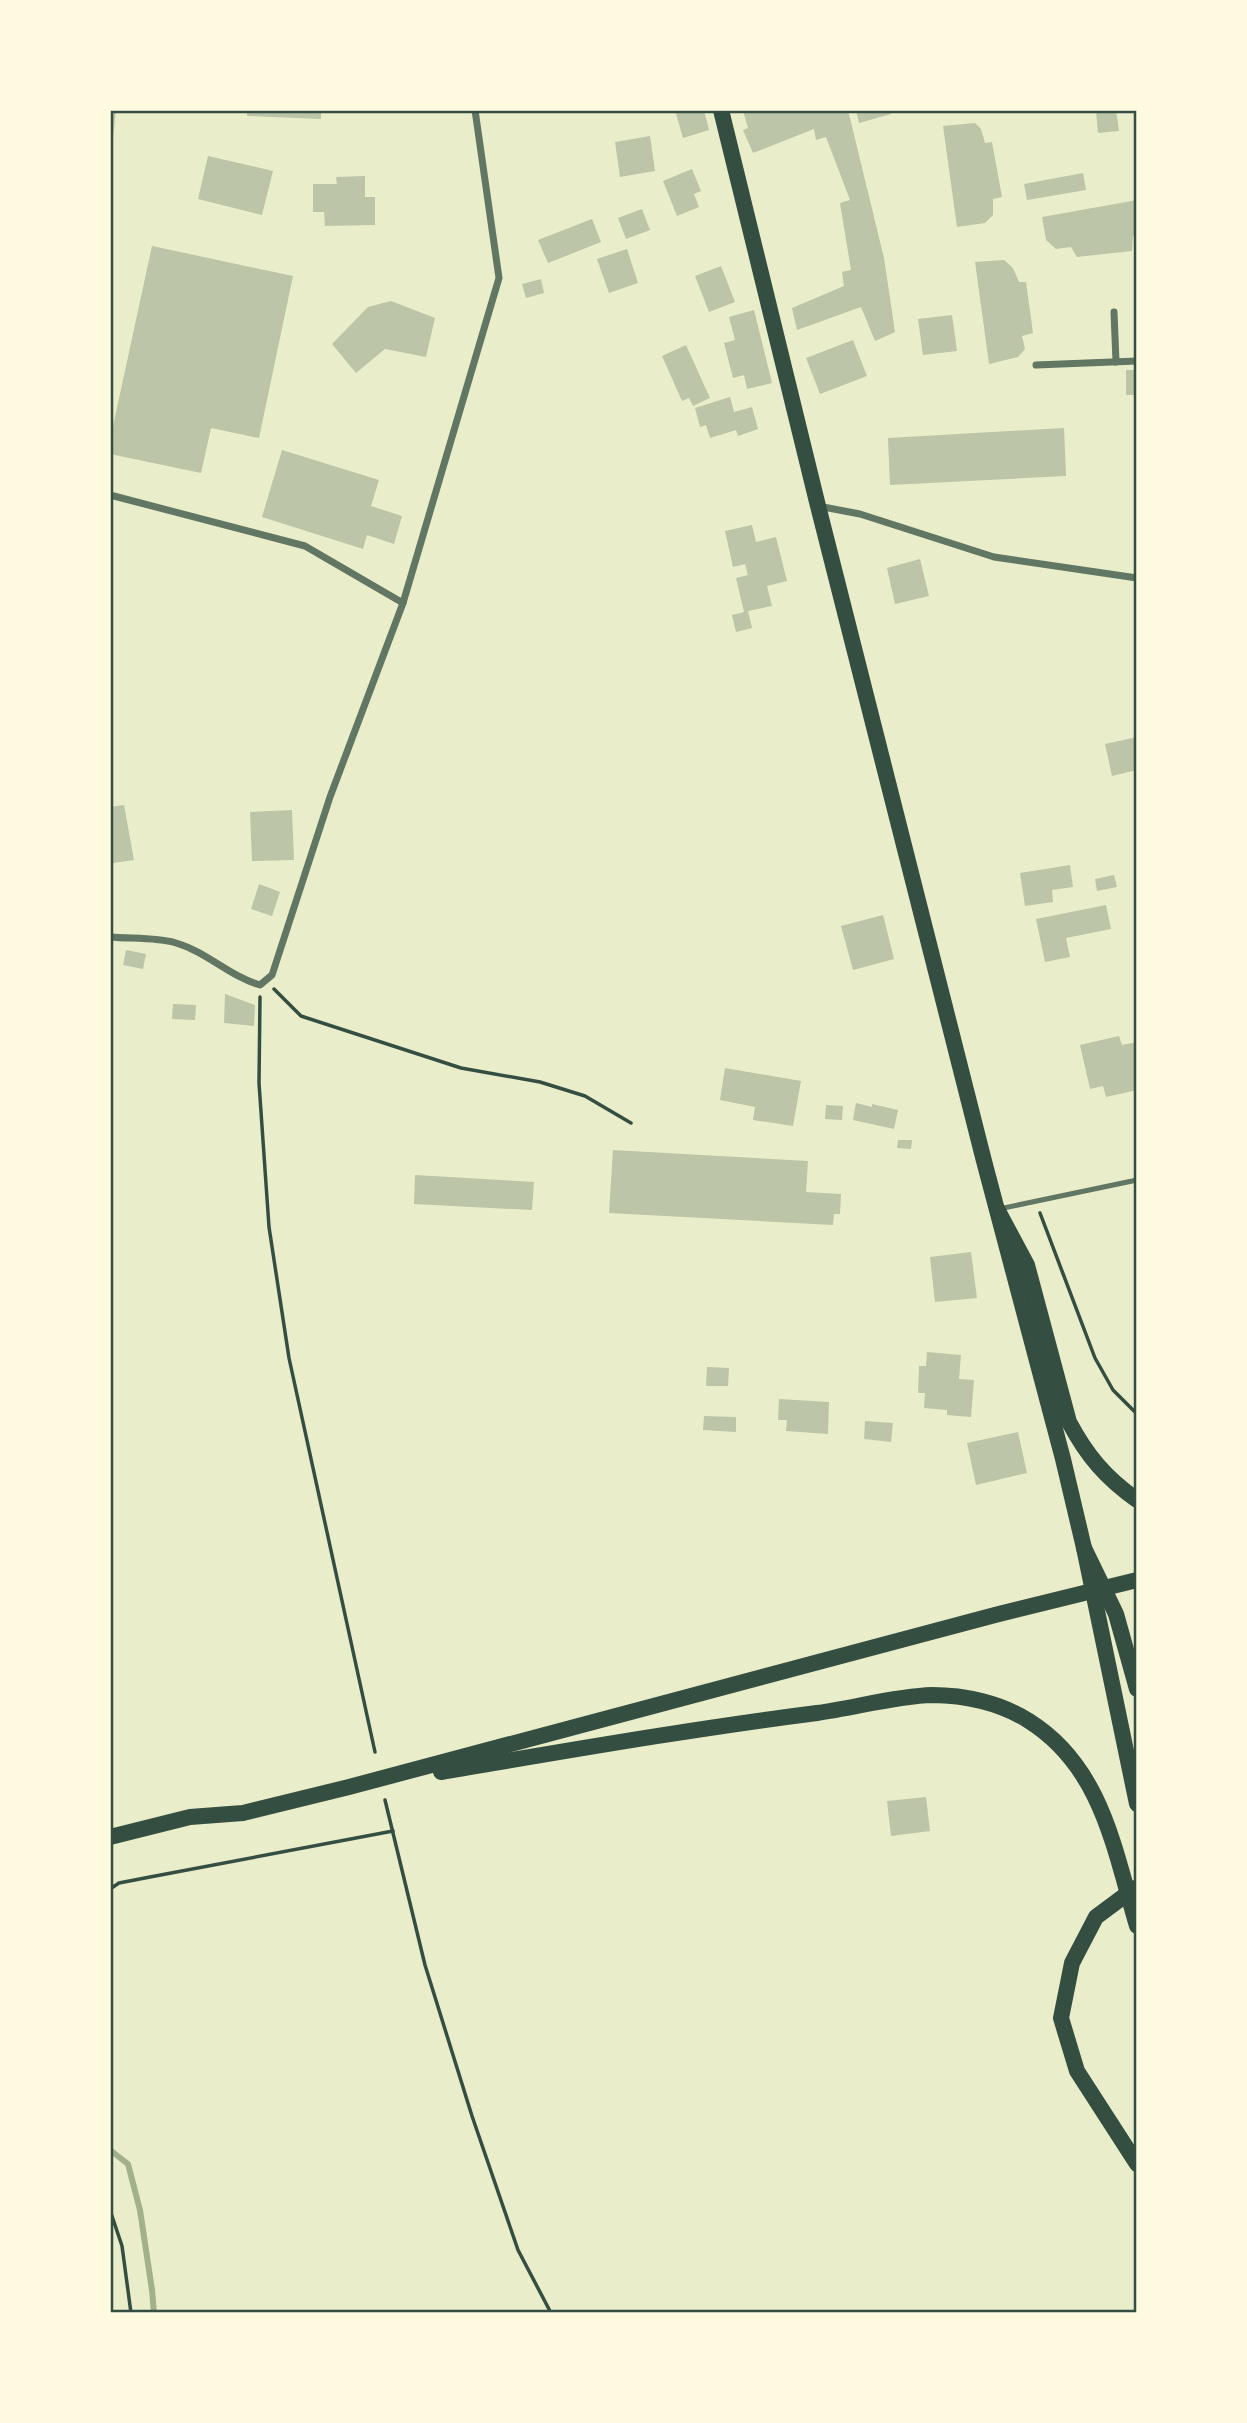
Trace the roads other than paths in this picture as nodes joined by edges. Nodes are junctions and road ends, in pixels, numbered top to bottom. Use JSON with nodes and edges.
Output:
{"nodes":[{"id":1,"x":475,"y":110,"type":"edge"},
{"id":2,"x":721,"y":110,"type":"edge"},
{"id":3,"x":1114,"y":312,"type":"dead end"},
{"id":4,"x":1137,"y":361,"type":"edge"},
{"id":5,"x":1116,"y":362,"type":"junction"},
{"id":6,"x":1036,"y":365,"type":"dead end"},
{"id":7,"x":110,"y":495,"type":"edge"},
{"id":8,"x":818,"y":506,"type":"junction"},
{"id":9,"x":1137,"y":578,"type":"edge"},
{"id":10,"x":404,"y":603,"type":"junction"},
{"id":11,"x":110,"y":937,"type":"edge"},
{"id":12,"x":1137,"y":1180,"type":"edge"},
{"id":13,"x":997,"y":1209,"type":"junction"},
{"id":14,"x":1137,"y":1500,"type":"edge"},
{"id":15,"x":1084,"y":1548,"type":"junction"},
{"id":16,"x":1137,"y":1580,"type":"edge"},
{"id":17,"x":1137,"y":1689,"type":"edge"},
{"id":18,"x":349,"y":1787,"type":"junction"},
{"id":19,"x":1137,"y":1804,"type":"edge"},
{"id":20,"x":110,"y":1837,"type":"edge"},
{"id":21,"x":1137,"y":1886,"type":"edge"},
{"id":22,"x":1137,"y":1926,"type":"edge"},
{"id":23,"x":1137,"y":2164,"type":"edge"}],
"edges":[{"from":1,"to":10,"type":"street"},
{"from":2,"to":8,"type":"main road"},
{"from":3,"to":5,"type":"street"},
{"from":4,"to":5,"type":"street"},
{"from":5,"to":6,"type":"street"},
{"from":7,"to":10,"type":"street"},
{"from":8,"to":9,"type":"street"},
{"from":8,"to":13,"type":"main road"},
{"from":10,"to":11,"type":"street"},
{"from":12,"to":13,"type":"lane"},
{"from":13,"to":14,"type":"main road"},
{"from":13,"to":15,"type":"main road"},
{"from":15,"to":17,"type":"main road"},
{"from":15,"to":19,"type":"main road"},
{"from":16,"to":18,"type":"main road"},
{"from":18,"to":20,"type":"main road"},
{"from":18,"to":22,"type":"main road"},
{"from":21,"to":23,"type":"main road"}]}
